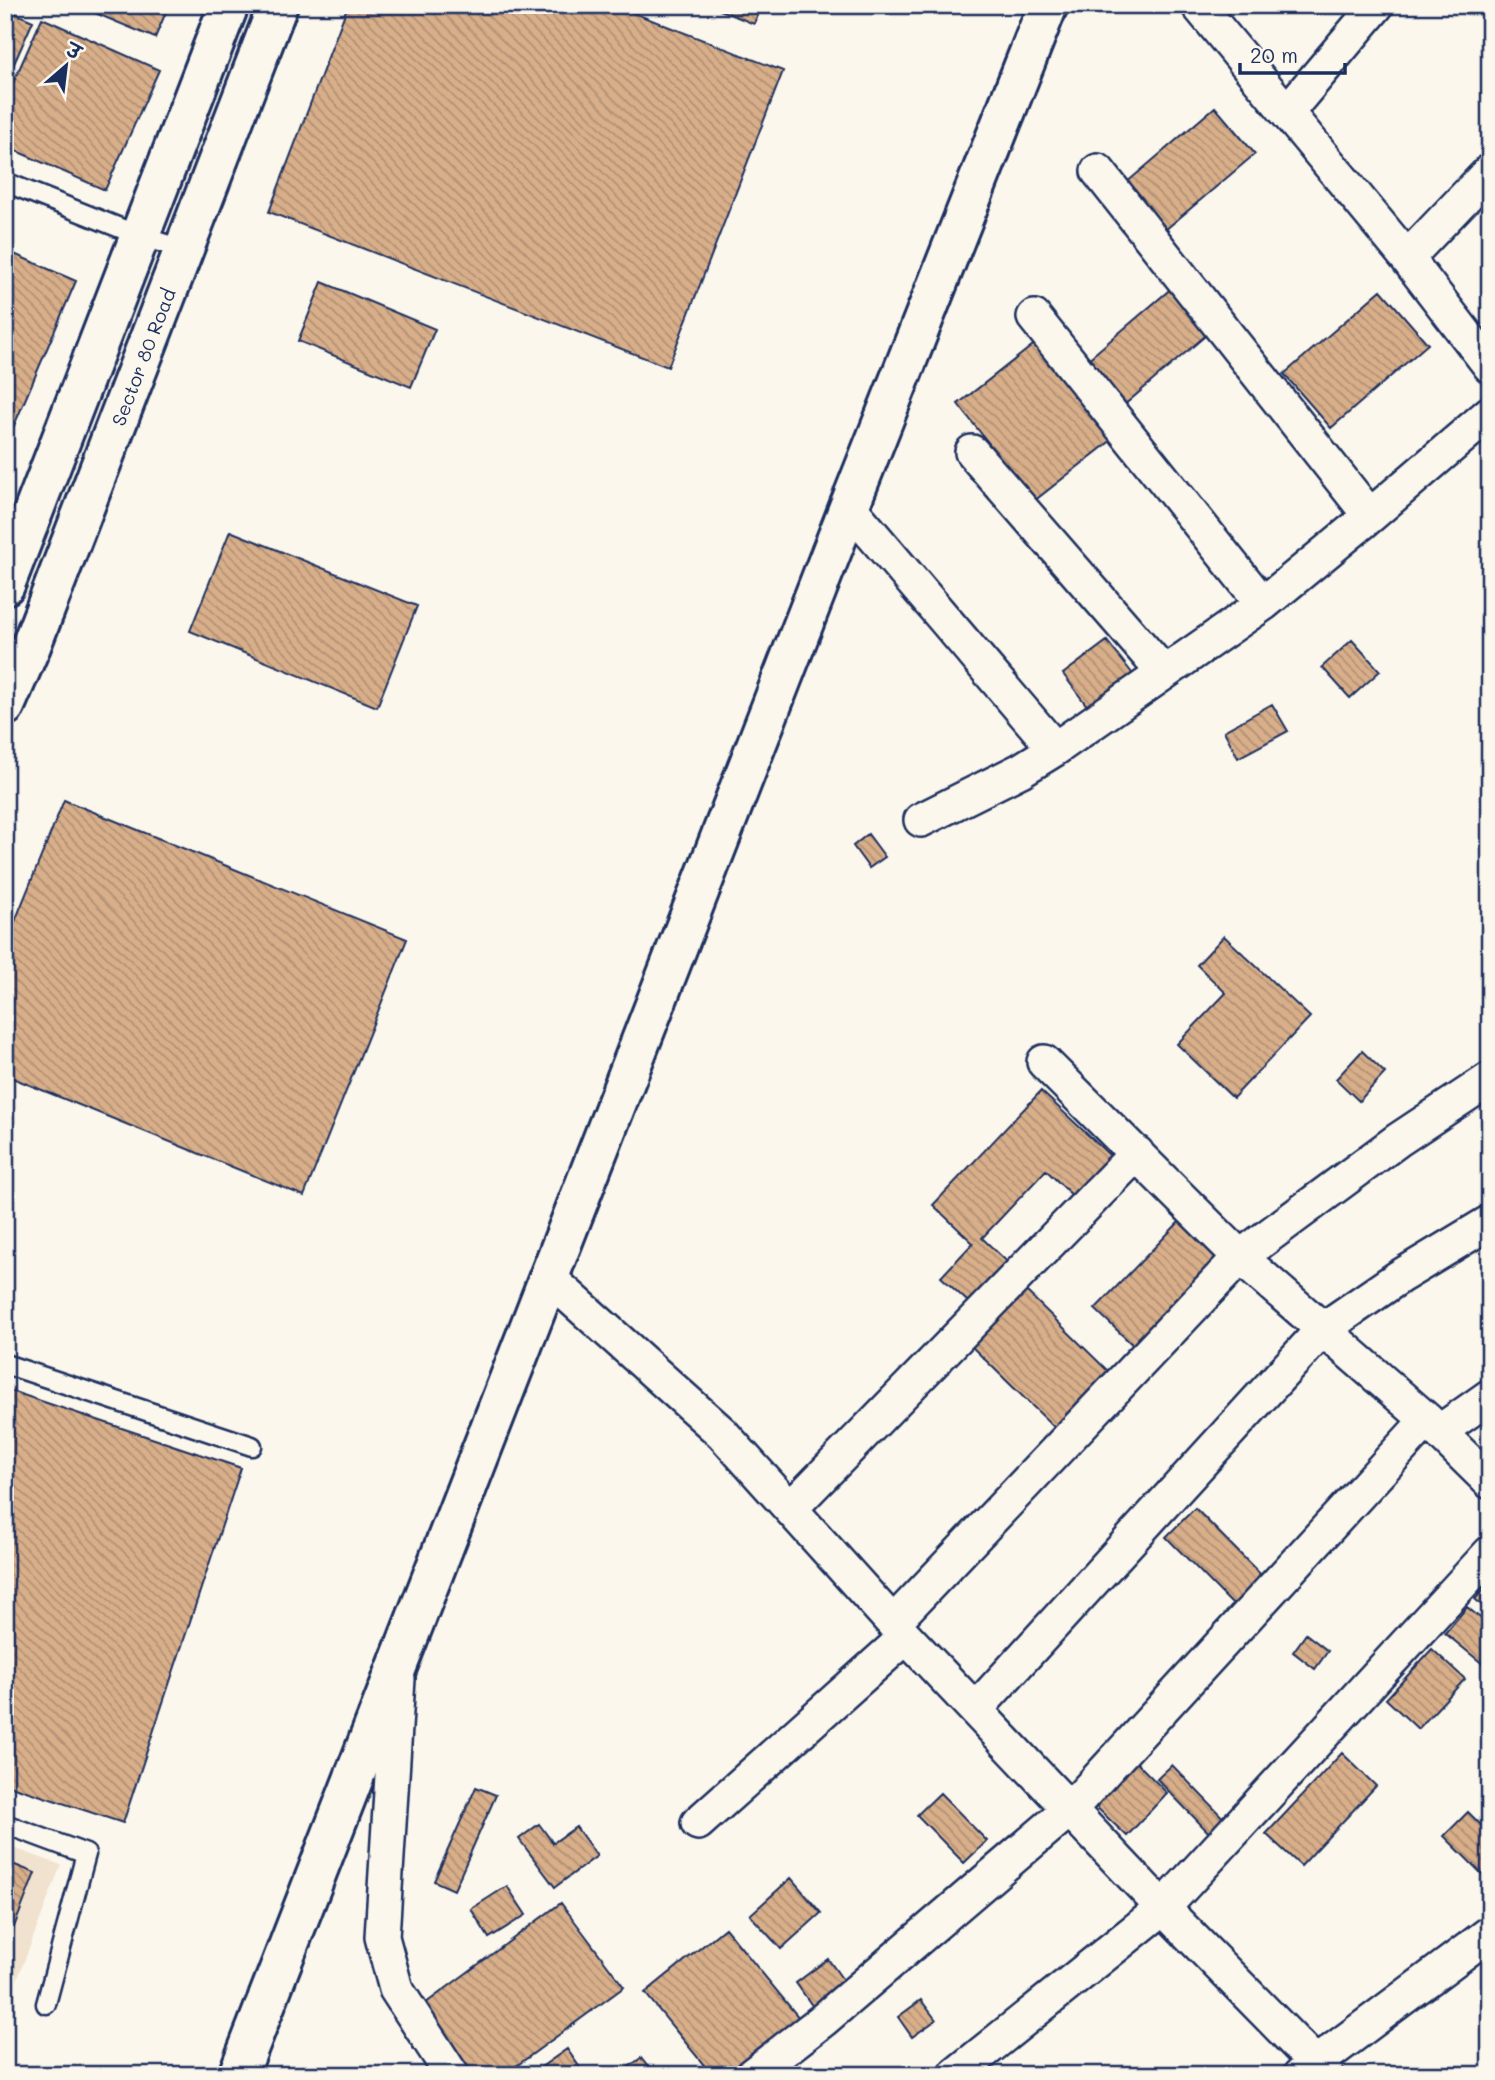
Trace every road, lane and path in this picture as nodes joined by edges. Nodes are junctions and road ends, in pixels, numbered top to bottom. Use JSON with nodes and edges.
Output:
{"nodes":[{"id":1,"x":229,"y":5,"type":"edge"},
{"id":2,"x":278,"y":5,"type":"edge"},
{"id":3,"x":1048,"y":5,"type":"edge"},
{"id":4,"x":1198,"y":5,"type":"edge"},
{"id":5,"x":1377,"y":5,"type":"edge"},
{"id":6,"x":1287,"y":112,"type":"junction"},
{"id":7,"x":1098,"y":171,"type":"dead end"},
{"id":8,"x":1490,"y":171,"type":"edge"},
{"id":9,"x":5,"y":181,"type":"edge"},
{"id":10,"x":140,"y":236,"type":"junction"},
{"id":11,"x":185,"y":250,"type":"junction"},
{"id":12,"x":1408,"y":258,"type":"junction"},
{"id":13,"x":1034,"y":317,"type":"dead end"},
{"id":14,"x":1490,"y":366,"type":"edge"},
{"id":15,"x":1490,"y":413,"type":"edge"},
{"id":16,"x":972,"y":452,"type":"dead end"},
{"id":17,"x":849,"y":507,"type":"junction"},
{"id":18,"x":1370,"y":516,"type":"junction"},
{"id":19,"x":5,"y":585,"type":"edge"},
{"id":20,"x":1263,"y":604,"type":"junction"},
{"id":21,"x":1164,"y":673,"type":"junction"},
{"id":22,"x":5,"y":706,"type":"edge"},
{"id":23,"x":1055,"y":749,"type":"junction"},
{"id":24,"x":921,"y":820,"type":"dead end"},
{"id":25,"x":1044,"y":1062,"type":"dead end"},
{"id":26,"x":1490,"y":1079,"type":"edge"},
{"id":27,"x":1137,"y":1153,"type":"junction"},
{"id":28,"x":1490,"y":1222,"type":"edge"},
{"id":29,"x":1240,"y":1257,"type":"junction"},
{"id":30,"x":549,"y":1278,"type":"junction"},
{"id":31,"x":1322,"y":1331,"type":"junction"},
{"id":32,"x":5,"y":1364,"type":"edge"},
{"id":33,"x":1490,"y":1396,"type":"edge"},
{"id":34,"x":1433,"y":1426,"type":"junction"},
{"id":35,"x":252,"y":1446,"type":"dead end"},
{"id":36,"x":1490,"y":1482,"type":"edge"},
{"id":37,"x":791,"y":1508,"type":"junction"},
{"id":38,"x":1490,"y":1553,"type":"edge"},
{"id":39,"x":900,"y":1630,"type":"junction"},
{"id":40,"x":399,"y":1666,"type":"junction"},
{"id":41,"x":976,"y":1709,"type":"junction"},
{"id":42,"x":1070,"y":1809,"type":"junction"},
{"id":43,"x":698,"y":1823,"type":"dead end"},
{"id":44,"x":5,"y":1824,"type":"edge"},
{"id":45,"x":1163,"y":1908,"type":"junction"},
{"id":46,"x":1490,"y":1933,"type":"edge"},
{"id":47,"x":46,"y":2004,"type":"dead end"},
{"id":48,"x":1315,"y":2071,"type":"edge"},
{"id":49,"x":238,"y":2075,"type":"edge"},
{"id":50,"x":452,"y":2075,"type":"edge"},
{"id":51,"x":752,"y":2075,"type":"edge"},
{"id":52,"x":955,"y":2075,"type":"edge"}],
"edges":[{"from":1,"to":10,"type":"street"},
{"from":2,"to":11,"type":"street","name":"Sector 80 Road"},
{"from":3,"to":17,"type":"street"},
{"from":4,"to":6,"type":"street"},
{"from":5,"to":6,"type":"street"},
{"from":6,"to":12,"type":"street"},
{"from":7,"to":18,"type":"street"},
{"from":8,"to":12,"type":"street"},
{"from":9,"to":10,"type":"lane"},
{"from":10,"to":11,"type":"lane"},
{"from":10,"to":19,"type":"street"},
{"from":11,"to":22,"type":"street","name":"Sector 80 Road"},
{"from":12,"to":14,"type":"street"},
{"from":13,"to":20,"type":"street"},
{"from":15,"to":18,"type":"street"},
{"from":16,"to":21,"type":"street"},
{"from":17,"to":23,"type":"street"},
{"from":17,"to":30,"type":"street"},
{"from":18,"to":20,"type":"street"},
{"from":20,"to":21,"type":"street"},
{"from":21,"to":23,"type":"street"},
{"from":23,"to":24,"type":"street"},
{"from":25,"to":27,"type":"street"},
{"from":26,"to":29,"type":"street"},
{"from":27,"to":29,"type":"street"},
{"from":27,"to":37,"type":"street"},
{"from":28,"to":31,"type":"street"},
{"from":29,"to":31,"type":"street"},
{"from":29,"to":39,"type":"street"},
{"from":30,"to":37,"type":"street"},
{"from":30,"to":40,"type":"street"},
{"from":31,"to":34,"type":"street"},
{"from":31,"to":41,"type":"street"},
{"from":32,"to":35,"type":"lane"},
{"from":33,"to":34,"type":"street"},
{"from":34,"to":36,"type":"street"},
{"from":34,"to":42,"type":"street"},
{"from":37,"to":39,"type":"street"},
{"from":38,"to":45,"type":"street"},
{"from":39,"to":41,"type":"street"},
{"from":39,"to":43,"type":"street"},
{"from":40,"to":49,"type":"street"},
{"from":40,"to":50,"type":"street"},
{"from":41,"to":42,"type":"street"},
{"from":42,"to":45,"type":"street"},
{"from":42,"to":51,"type":"street"},
{"from":44,"to":47,"type":"lane"},
{"from":45,"to":48,"type":"street"},
{"from":45,"to":52,"type":"street"},
{"from":46,"to":48,"type":"street"}]}
